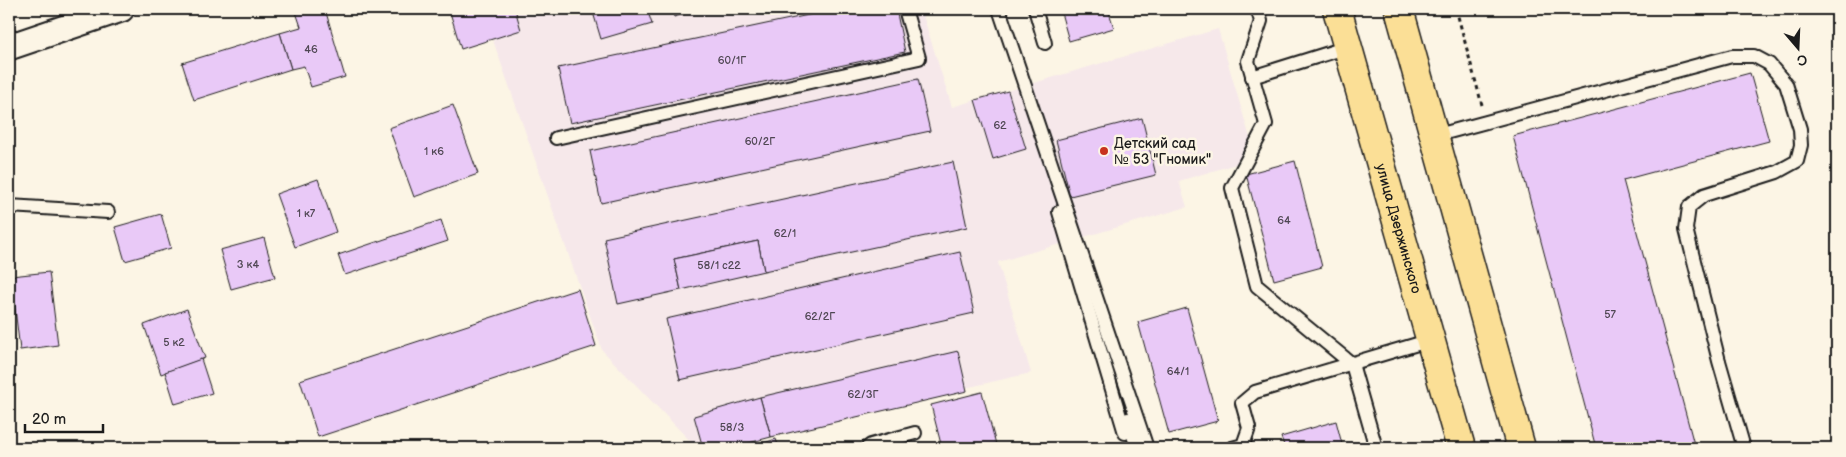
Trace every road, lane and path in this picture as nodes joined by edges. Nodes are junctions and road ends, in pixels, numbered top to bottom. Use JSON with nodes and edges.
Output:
{"nodes":[{"id":1,"x":120,"y":9,"type":"edge"},
{"id":2,"x":905,"y":9,"type":"edge"},
{"id":3,"x":998,"y":9,"type":"edge"},
{"id":4,"x":1035,"y":9,"type":"edge"},
{"id":5,"x":1257,"y":9,"type":"edge"},
{"id":6,"x":1337,"y":9,"type":"edge"},
{"id":7,"x":1399,"y":9,"type":"edge"},
{"id":8,"x":1456,"y":9,"type":"edge"},
{"id":9,"x":1045,"y":43,"type":"dead end"},
{"id":10,"x":9,"y":47,"type":"edge"},
{"id":11,"x":1348,"y":47,"type":"junction"},
{"id":12,"x":1252,"y":77,"type":"junction"},
{"id":13,"x":1487,"y":122,"type":"junction"},
{"id":14,"x":1434,"y":136,"type":"junction"},
{"id":15,"x":556,"y":138,"type":"dead end"},
{"id":16,"x":9,"y":206,"type":"edge"},
{"id":17,"x":108,"y":212,"type":"dead end"},
{"id":18,"x":1432,"y":340,"type":"junction"},
{"id":19,"x":1109,"y":351,"type":"dead end"},
{"id":20,"x":1352,"y":364,"type":"junction"},
{"id":21,"x":915,"y":433,"type":"dead end"},
{"id":22,"x":867,"y":448,"type":"edge"},
{"id":23,"x":1130,"y":448,"type":"edge"},
{"id":24,"x":1138,"y":448,"type":"edge"},
{"id":25,"x":1147,"y":448,"type":"edge"},
{"id":26,"x":1232,"y":448,"type":"edge"},
{"id":27,"x":1376,"y":448,"type":"edge"},
{"id":28,"x":1461,"y":448,"type":"edge"},
{"id":29,"x":1521,"y":448,"type":"edge"},
{"id":30,"x":1744,"y":448,"type":"edge"}],
"edges":[{"from":1,"to":10,"type":"street"},
{"from":2,"to":15,"type":"lane"},
{"from":3,"to":23,"type":"lane"},
{"from":3,"to":24,"type":"lane"},
{"from":3,"to":25,"type":"lane"},
{"from":4,"to":9,"type":"lane"},
{"from":5,"to":12,"type":"lane"},
{"from":6,"to":11,"type":"main road","name":"улица Дзержинского"},
{"from":7,"to":14,"type":"main road"},
{"from":8,"to":13,"type":"path"},
{"from":11,"to":12,"type":"lane"},
{"from":11,"to":18,"type":"main road","name":"улица Дзержинского"},
{"from":12,"to":20,"type":"lane"},
{"from":13,"to":14,"type":"lane"},
{"from":13,"to":30,"type":"lane"},
{"from":14,"to":29,"type":"main road"},
{"from":16,"to":17,"type":"lane"},
{"from":18,"to":20,"type":"lane"},
{"from":18,"to":28,"type":"main road","name":"улица Дзержинского"},
{"from":19,"to":24,"type":"lane"},
{"from":20,"to":26,"type":"lane"},
{"from":20,"to":27,"type":"lane"},
{"from":21,"to":22,"type":"lane"}]}
